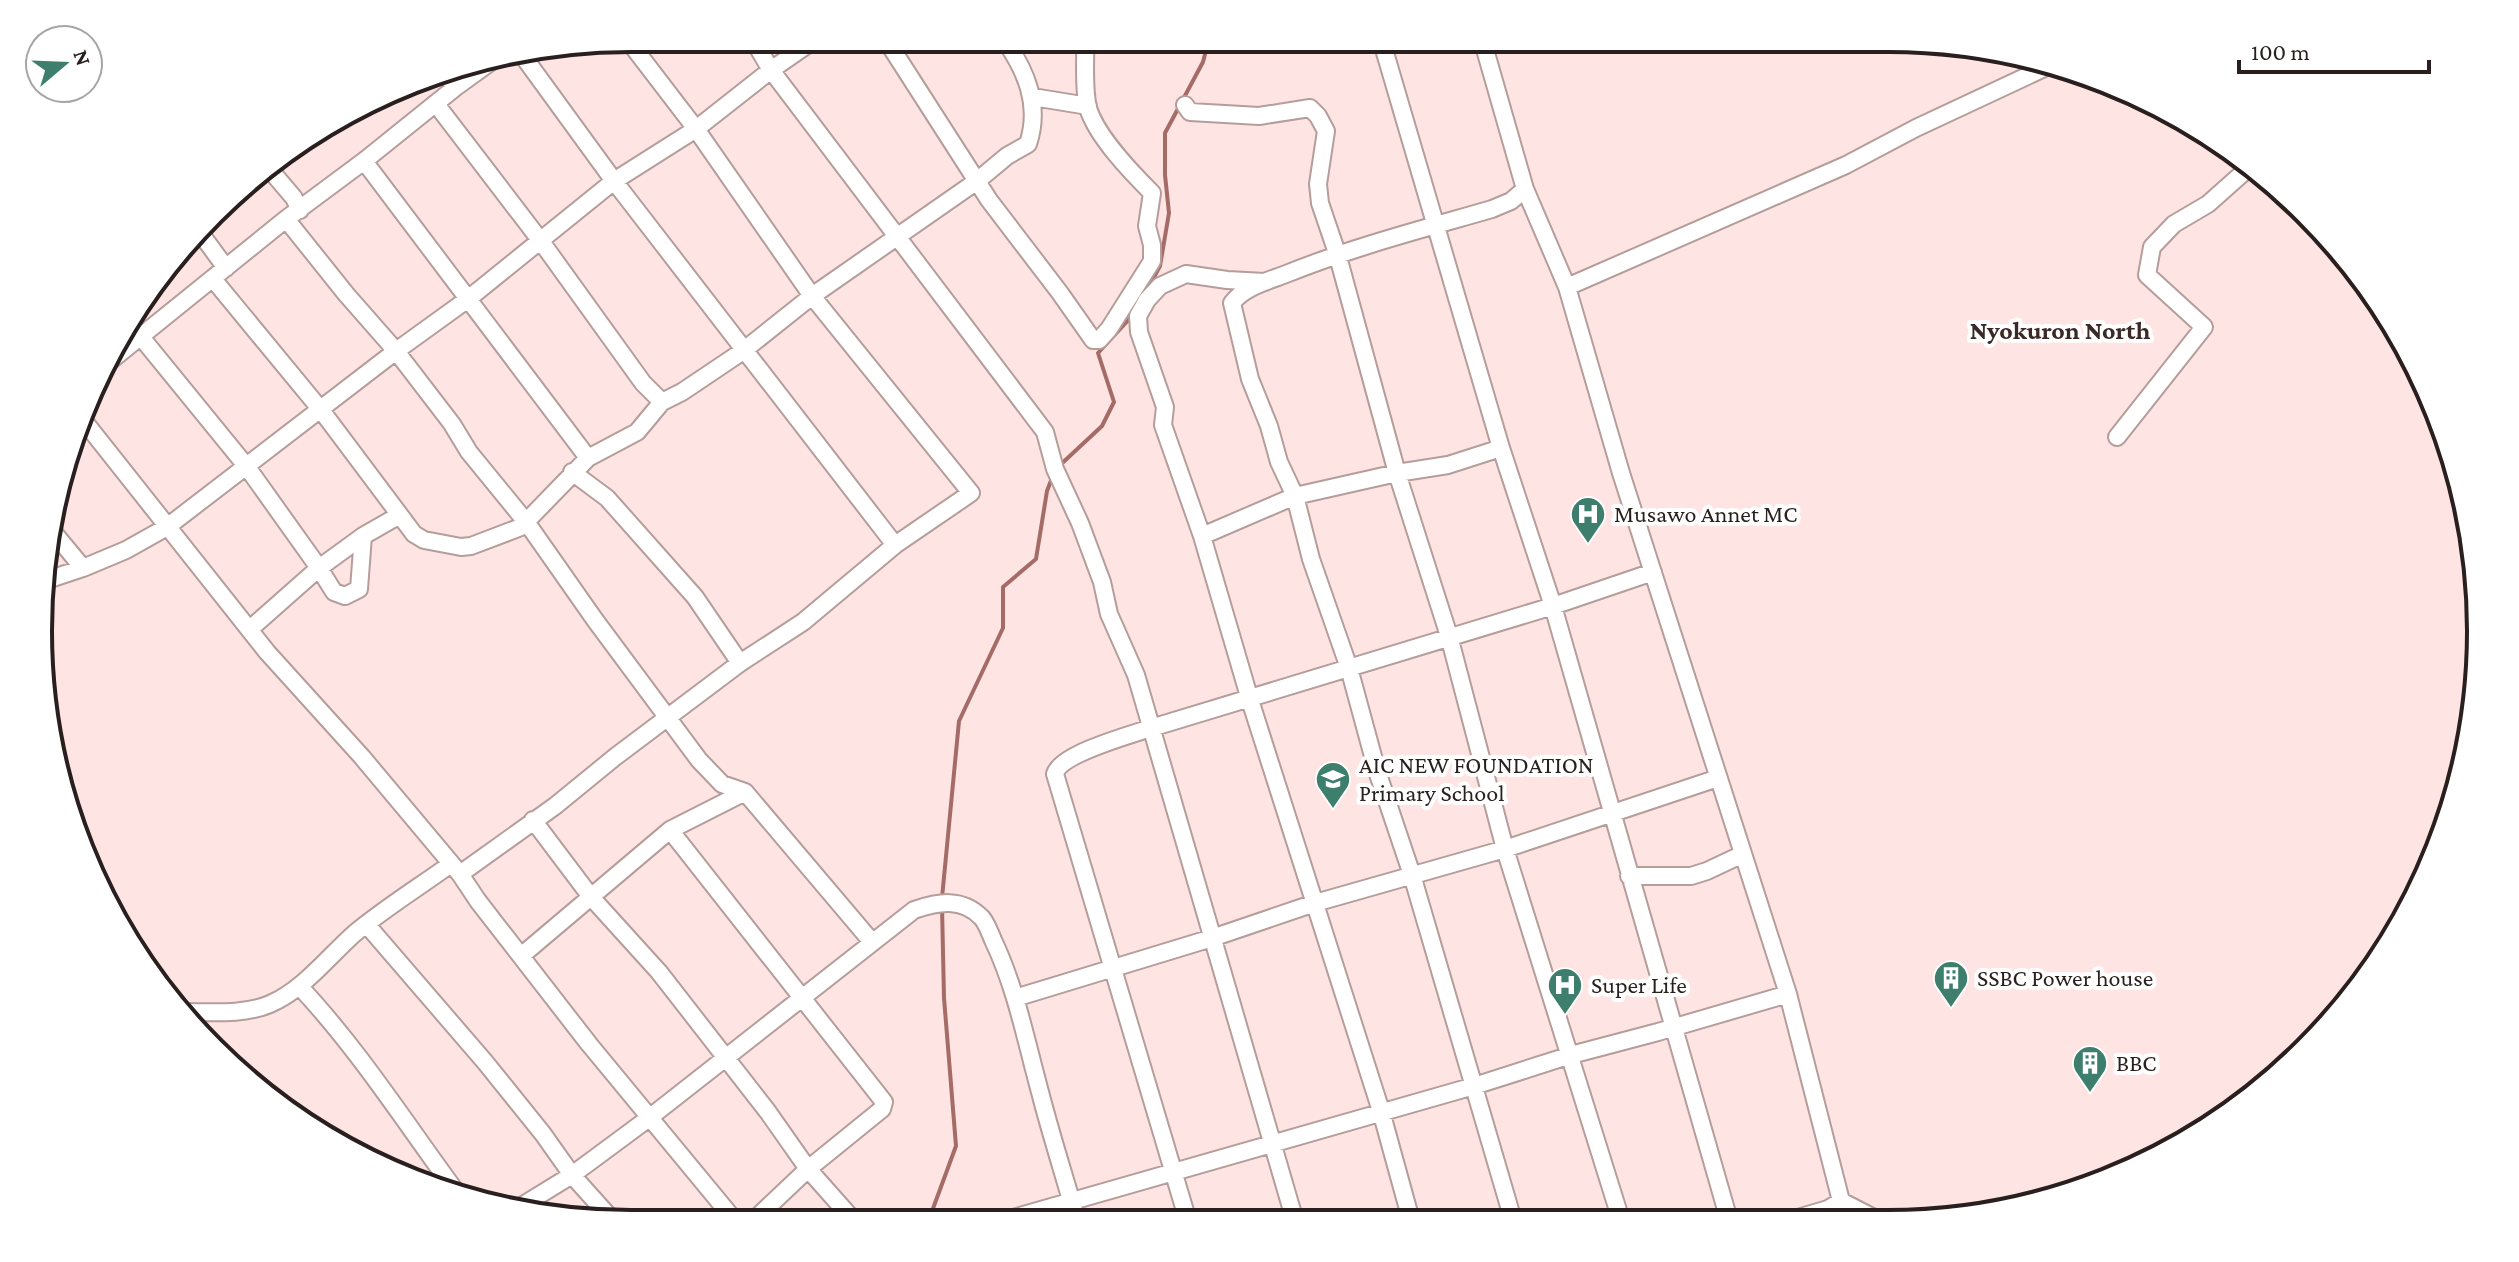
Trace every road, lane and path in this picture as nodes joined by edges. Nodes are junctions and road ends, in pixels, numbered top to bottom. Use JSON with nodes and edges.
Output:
{"nodes":[{"id":1,"x":637,"y":52,"type":"edge"},
{"id":2,"x":760,"y":52,"type":"edge"},
{"id":3,"x":797,"y":52,"type":"edge"},
{"id":4,"x":894,"y":52,"type":"edge"},
{"id":5,"x":1012,"y":52,"type":"edge"},
{"id":6,"x":1086,"y":52,"type":"edge"},
{"id":7,"x":1385,"y":52,"type":"edge"},
{"id":8,"x":1486,"y":52,"type":"edge"},
{"id":9,"x":527,"y":62,"type":"edge"},
{"id":10,"x":771,"y":70,"type":"junction"},
{"id":11,"x":2037,"y":72,"type":"edge"},
{"id":12,"x":474,"y":74,"type":"edge"},
{"id":13,"x":451,"y":81,"type":"edge"},
{"id":14,"x":456,"y":87,"type":"junction"},
{"id":15,"x":1033,"y":97,"type":"junction"},
{"id":16,"x":436,"y":104,"type":"junction"},
{"id":17,"x":1185,"y":105,"type":"dead end"},
{"id":18,"x":1088,"y":106,"type":"junction"},
{"id":19,"x":696,"y":129,"type":"junction"},
{"id":20,"x":364,"y":161,"type":"junction"},
{"id":21,"x":2242,"y":174,"type":"edge"},
{"id":22,"x":275,"y":175,"type":"edge"},
{"id":23,"x":614,"y":181,"type":"junction"},
{"id":24,"x":977,"y":181,"type":"junction"},
{"id":25,"x":1525,"y":189,"type":"junction"},
{"id":26,"x":293,"y":214,"type":"junction"},
{"id":27,"x":1436,"y":225,"type":"junction"},
{"id":28,"x":897,"y":236,"type":"junction"},
{"id":29,"x":540,"y":240,"type":"junction"},
{"id":30,"x":204,"y":241,"type":"edge"},
{"id":31,"x":1337,"y":253,"type":"junction"},
{"id":32,"x":220,"y":274,"type":"junction"},
{"id":33,"x":1265,"y":282,"type":"junction"},
{"id":34,"x":1567,"y":287,"type":"junction"},
{"id":35,"x":812,"y":296,"type":"junction"},
{"id":36,"x":468,"y":299,"type":"junction"},
{"id":37,"x":141,"y":337,"type":"junction"},
{"id":38,"x":126,"y":349,"type":"edge"},
{"id":39,"x":396,"y":351,"type":"junction"},
{"id":40,"x":743,"y":351,"type":"junction"},
{"id":41,"x":662,"y":402,"type":"junction"},
{"id":42,"x":321,"y":410,"type":"junction"},
{"id":43,"x":89,"y":428,"type":"edge"},
{"id":44,"x":2117,"y":437,"type":"dead end"},
{"id":45,"x":1501,"y":448,"type":"junction"},
{"id":46,"x":588,"y":458,"type":"junction"},
{"id":47,"x":247,"y":467,"type":"junction"},
{"id":48,"x":572,"y":472,"type":"junction"},
{"id":49,"x":1397,"y":473,"type":"junction"},
{"id":50,"x":1295,"y":496,"type":"junction"},
{"id":51,"x":398,"y":516,"type":"junction"},
{"id":52,"x":527,"y":523,"type":"junction"},
{"id":53,"x":167,"y":527,"type":"junction"},
{"id":54,"x":363,"y":536,"type":"junction"},
{"id":55,"x":1202,"y":536,"type":"junction"},
{"id":56,"x":59,"y":540,"type":"edge"},
{"id":57,"x":895,"y":545,"type":"junction"},
{"id":58,"x":83,"y":568,"type":"junction"},
{"id":59,"x":319,"y":568,"type":"junction"},
{"id":60,"x":1653,"y":572,"type":"junction"},
{"id":61,"x":55,"y":577,"type":"edge"},
{"id":62,"x":1553,"y":606,"type":"junction"},
{"id":63,"x":250,"y":629,"type":"junction"},
{"id":64,"x":1449,"y":636,"type":"junction"},
{"id":65,"x":740,"y":663,"type":"junction"},
{"id":66,"x":1349,"y":668,"type":"junction"},
{"id":67,"x":1250,"y":700,"type":"junction"},
{"id":68,"x":667,"y":718,"type":"junction"},
{"id":69,"x":1151,"y":728,"type":"junction"},
{"id":70,"x":1718,"y":778,"type":"junction"},
{"id":71,"x":745,"y":792,"type":"junction"},
{"id":72,"x":1613,"y":815,"type":"junction"},
{"id":73,"x":533,"y":820,"type":"junction"},
{"id":74,"x":670,"y":830,"type":"junction"},
{"id":75,"x":1505,"y":849,"type":"junction"},
{"id":76,"x":1743,"y":854,"type":"junction"},
{"id":77,"x":456,"y":869,"type":"junction"},
{"id":78,"x":1412,"y":875,"type":"junction"},
{"id":79,"x":1629,"y":876,"type":"junction"},
{"id":80,"x":591,"y":897,"type":"junction"},
{"id":81,"x":1315,"y":903,"type":"junction"},
{"id":82,"x":367,"y":925,"type":"junction"},
{"id":83,"x":1212,"y":938,"type":"junction"},
{"id":84,"x":872,"y":942,"type":"junction"},
{"id":85,"x":521,"y":956,"type":"junction"},
{"id":86,"x":1113,"y":967,"type":"junction"},
{"id":87,"x":300,"y":987,"type":"junction"},
{"id":88,"x":1788,"y":994,"type":"junction"},
{"id":89,"x":1015,"y":998,"type":"junction"},
{"id":90,"x":802,"y":999,"type":"junction"},
{"id":91,"x":195,"y":1012,"type":"edge"},
{"id":92,"x":1674,"y":1028,"type":"junction"},
{"id":93,"x":1571,"y":1055,"type":"junction"},
{"id":94,"x":727,"y":1058,"type":"junction"},
{"id":95,"x":1474,"y":1086,"type":"junction"},
{"id":96,"x":1381,"y":1111,"type":"junction"},
{"id":97,"x":649,"y":1118,"type":"junction"},
{"id":98,"x":1272,"y":1143,"type":"junction"},
{"id":99,"x":808,"y":1169,"type":"junction"},
{"id":100,"x":1172,"y":1172,"type":"junction"},
{"id":101,"x":572,"y":1175,"type":"junction"},
{"id":102,"x":448,"y":1180,"type":"edge"},
{"id":103,"x":530,"y":1201,"type":"edge"},
{"id":104,"x":1841,"y":1201,"type":"junction"},
{"id":105,"x":1072,"y":1202,"type":"junction"},
{"id":106,"x":603,"y":1209,"type":"edge"},
{"id":107,"x":726,"y":1210,"type":"edge"},
{"id":108,"x":765,"y":1210,"type":"edge"},
{"id":109,"x":844,"y":1210,"type":"edge"},
{"id":110,"x":1043,"y":1210,"type":"edge"},
{"id":111,"x":1074,"y":1210,"type":"edge"},
{"id":112,"x":1184,"y":1210,"type":"edge"},
{"id":113,"x":1292,"y":1210,"type":"edge"},
{"id":114,"x":1408,"y":1210,"type":"edge"},
{"id":115,"x":1510,"y":1210,"type":"edge"},
{"id":116,"x":1618,"y":1210,"type":"edge"},
{"id":117,"x":1726,"y":1210,"type":"edge"},
{"id":118,"x":1825,"y":1210,"type":"edge"},
{"id":119,"x":1856,"y":1210,"type":"edge"}],
"edges":[{"from":1,"to":19,"type":"street"},
{"from":2,"to":10,"type":"street"},
{"from":3,"to":10,"type":"street"},
{"from":4,"to":24,"type":"street"},
{"from":5,"to":15,"type":"street"},
{"from":6,"to":18,"type":"street"},
{"from":7,"to":27,"type":"street"},
{"from":8,"to":25,"type":"street"},
{"from":9,"to":23,"type":"street"},
{"from":10,"to":19,"type":"street"},
{"from":10,"to":28,"type":"street"},
{"from":11,"to":34,"type":"street"},
{"from":12,"to":14,"type":"street"},
{"from":13,"to":14,"type":"street"},
{"from":14,"to":16,"type":"street"},
{"from":15,"to":18,"type":"street"},
{"from":15,"to":24,"type":"street"},
{"from":16,"to":20,"type":"street"},
{"from":16,"to":29,"type":"street"},
{"from":17,"to":31,"type":"street"},
{"from":18,"to":24,"type":"street"},
{"from":19,"to":23,"type":"street"},
{"from":19,"to":35,"type":"street"},
{"from":20,"to":26,"type":"street"},
{"from":20,"to":36,"type":"street"},
{"from":21,"to":44,"type":"street"},
{"from":22,"to":26,"type":"street"},
{"from":23,"to":29,"type":"street"},
{"from":23,"to":40,"type":"street"},
{"from":24,"to":28,"type":"street"},
{"from":25,"to":27,"type":"street"},
{"from":25,"to":34,"type":"street"},
{"from":26,"to":32,"type":"street"},
{"from":26,"to":39,"type":"street"},
{"from":27,"to":31,"type":"street"},
{"from":27,"to":45,"type":"street"},
{"from":28,"to":35,"type":"street"},
{"from":28,"to":69,"type":"street"},
{"from":29,"to":36,"type":"street"},
{"from":29,"to":41,"type":"street"},
{"from":30,"to":32,"type":"street"},
{"from":31,"to":33,"type":"street"},
{"from":31,"to":49,"type":"street"},
{"from":32,"to":37,"type":"street"},
{"from":32,"to":42,"type":"street"},
{"from":33,"to":50,"type":"street"},
{"from":33,"to":55,"type":"street"},
{"from":34,"to":60,"type":"street"},
{"from":35,"to":40,"type":"street"},
{"from":35,"to":57,"type":"street"},
{"from":36,"to":39,"type":"street"},
{"from":36,"to":46,"type":"street"},
{"from":37,"to":38,"type":"street"},
{"from":37,"to":47,"type":"street"},
{"from":39,"to":42,"type":"street"},
{"from":39,"to":52,"type":"street"},
{"from":40,"to":41,"type":"street"},
{"from":40,"to":57,"type":"street"},
{"from":41,"to":46,"type":"street"},
{"from":42,"to":47,"type":"street"},
{"from":42,"to":51,"type":"street"},
{"from":43,"to":53,"type":"street"},
{"from":45,"to":49,"type":"street"},
{"from":45,"to":62,"type":"street"},
{"from":46,"to":48,"type":"street"},
{"from":47,"to":53,"type":"street"},
{"from":47,"to":59,"type":"street"},
{"from":48,"to":52,"type":"street"},
{"from":48,"to":65,"type":"street"},
{"from":49,"to":50,"type":"street"},
{"from":49,"to":64,"type":"street"},
{"from":50,"to":55,"type":"street"},
{"from":50,"to":66,"type":"street"},
{"from":51,"to":52,"type":"street"},
{"from":51,"to":54,"type":"street"},
{"from":52,"to":68,"type":"street"},
{"from":53,"to":58,"type":"street"},
{"from":53,"to":63,"type":"street"},
{"from":54,"to":59,"type":"street"},
{"from":54,"to":59,"type":"street"},
{"from":55,"to":67,"type":"street"},
{"from":56,"to":58,"type":"street"},
{"from":57,"to":65,"type":"street"},
{"from":58,"to":61,"type":"street"},
{"from":59,"to":63,"type":"street"},
{"from":60,"to":62,"type":"street"},
{"from":60,"to":70,"type":"street"},
{"from":62,"to":64,"type":"street"},
{"from":62,"to":72,"type":"street"},
{"from":63,"to":77,"type":"street"},
{"from":64,"to":66,"type":"street"},
{"from":64,"to":75,"type":"street"},
{"from":65,"to":68,"type":"street"},
{"from":66,"to":67,"type":"street"},
{"from":66,"to":78,"type":"street"},
{"from":67,"to":69,"type":"street"},
{"from":67,"to":81,"type":"street"},
{"from":68,"to":71,"type":"street"},
{"from":68,"to":73,"type":"street"},
{"from":69,"to":83,"type":"street"},
{"from":69,"to":86,"type":"street"},
{"from":70,"to":72,"type":"street"},
{"from":70,"to":76,"type":"street"},
{"from":71,"to":74,"type":"street"},
{"from":71,"to":84,"type":"street"},
{"from":72,"to":75,"type":"street"},
{"from":72,"to":79,"type":"street"},
{"from":73,"to":77,"type":"street"},
{"from":73,"to":80,"type":"street"},
{"from":74,"to":80,"type":"street"},
{"from":74,"to":90,"type":"street"},
{"from":75,"to":78,"type":"street"},
{"from":75,"to":93,"type":"street"},
{"from":76,"to":79,"type":"street"},
{"from":76,"to":88,"type":"street"},
{"from":77,"to":82,"type":"street"},
{"from":77,"to":85,"type":"street"},
{"from":78,"to":81,"type":"street"},
{"from":78,"to":95,"type":"street"},
{"from":79,"to":92,"type":"street"},
{"from":80,"to":85,"type":"street"},
{"from":80,"to":94,"type":"street"},
{"from":81,"to":83,"type":"street"},
{"from":81,"to":96,"type":"street"},
{"from":82,"to":87,"type":"street"},
{"from":82,"to":101,"type":"street"},
{"from":83,"to":86,"type":"street"},
{"from":83,"to":98,"type":"street"},
{"from":84,"to":89,"type":"street"},
{"from":84,"to":90,"type":"street"},
{"from":85,"to":97,"type":"street"},
{"from":86,"to":89,"type":"street"},
{"from":86,"to":100,"type":"street"},
{"from":87,"to":91,"type":"street"},
{"from":87,"to":102,"type":"street"},
{"from":88,"to":92,"type":"street"},
{"from":88,"to":104,"type":"street"},
{"from":89,"to":105,"type":"street"},
{"from":90,"to":94,"type":"street"},
{"from":90,"to":99,"type":"street"},
{"from":92,"to":93,"type":"street"},
{"from":92,"to":117,"type":"street"},
{"from":93,"to":95,"type":"street"},
{"from":93,"to":116,"type":"street"},
{"from":94,"to":97,"type":"street"},
{"from":94,"to":99,"type":"street"},
{"from":95,"to":96,"type":"street"},
{"from":95,"to":115,"type":"street"},
{"from":96,"to":98,"type":"street"},
{"from":96,"to":114,"type":"street"},
{"from":97,"to":101,"type":"street"},
{"from":97,"to":107,"type":"street"},
{"from":98,"to":100,"type":"street"},
{"from":98,"to":113,"type":"street"},
{"from":99,"to":108,"type":"street"},
{"from":99,"to":109,"type":"street"},
{"from":100,"to":105,"type":"street"},
{"from":100,"to":112,"type":"street"},
{"from":101,"to":103,"type":"street"},
{"from":101,"to":106,"type":"street"},
{"from":104,"to":118,"type":"street"},
{"from":104,"to":119,"type":"street"},
{"from":105,"to":110,"type":"street"},
{"from":105,"to":111,"type":"street"}]}
